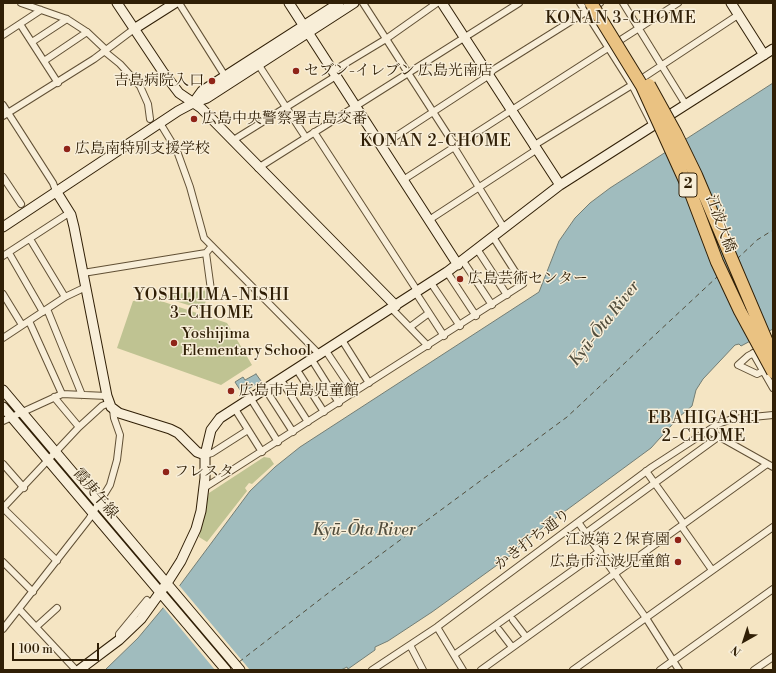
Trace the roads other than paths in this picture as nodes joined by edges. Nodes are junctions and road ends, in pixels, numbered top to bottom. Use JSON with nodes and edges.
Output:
{"nodes":[{"id":1,"x":21,"y":3,"type":"edge"},
{"id":2,"x":117,"y":3,"type":"edge"},
{"id":3,"x":175,"y":3,"type":"edge"},
{"id":4,"x":179,"y":3,"type":"edge"},
{"id":5,"x":289,"y":3,"type":"edge"},
{"id":6,"x":339,"y":3,"type":"edge"},
{"id":7,"x":354,"y":3,"type":"edge"},
{"id":8,"x":363,"y":3,"type":"edge"},
{"id":9,"x":437,"y":3,"type":"edge"},
{"id":10,"x":442,"y":3,"type":"edge"},
{"id":11,"x":519,"y":3,"type":"edge"},
{"id":12,"x":580,"y":3,"type":"edge"},
{"id":13,"x":599,"y":3,"type":"edge"},
{"id":14,"x":623,"y":3,"type":"edge"},
{"id":15,"x":678,"y":3,"type":"edge"},
{"id":16,"x":730,"y":3,"type":"edge"},
{"id":17,"x":588,"y":7,"type":"edge"},
{"id":18,"x":41,"y":10,"type":"junction"},
{"id":19,"x":738,"y":15,"type":"junction"},
{"id":20,"x":67,"y":19,"type":"junction"},
{"id":21,"x":20,"y":24,"type":"junction"},
{"id":22,"x":639,"y":28,"type":"junction"},
{"id":23,"x":134,"y":29,"type":"junction"},
{"id":24,"x":306,"y":29,"type":"junction"},
{"id":25,"x":87,"y":32,"type":"junction"},
{"id":26,"x":3,"y":35,"type":"edge"},
{"id":27,"x":464,"y":37,"type":"junction"},
{"id":28,"x":386,"y":38,"type":"junction"},
{"id":29,"x":32,"y":42,"type":"junction"},
{"id":30,"x":609,"y":48,"type":"junction"},
{"id":31,"x":773,"y":49,"type":"edge"},
{"id":32,"x":105,"y":50,"type":"junction"},
{"id":33,"x":764,"y":55,"type":"junction"},
{"id":34,"x":44,"y":61,"type":"junction"},
{"id":35,"x":258,"y":64,"type":"junction"},
{"id":36,"x":662,"y":65,"type":"junction"},
{"id":37,"x":334,"y":73,"type":"junction"},
{"id":38,"x":408,"y":73,"type":"junction"},
{"id":39,"x":225,"y":76,"type":"junction"},
{"id":40,"x":488,"y":76,"type":"junction"},
{"id":41,"x":58,"y":83,"type":"junction"},
{"id":42,"x":632,"y":85,"type":"junction"},
{"id":43,"x":193,"y":103,"type":"junction"},
{"id":44,"x":686,"y":104,"type":"junction"},
{"id":45,"x":3,"y":105,"type":"edge"},
{"id":46,"x":356,"y":106,"type":"junction"},
{"id":47,"x":286,"y":108,"type":"junction"},
{"id":48,"x":510,"y":111,"type":"junction"},
{"id":49,"x":433,"y":112,"type":"junction"},
{"id":50,"x":5,"y":114,"type":"edge"},
{"id":51,"x":150,"y":119,"type":"dead end"},
{"id":52,"x":160,"y":124,"type":"junction"},
{"id":53,"x":653,"y":126,"type":"junction"},
{"id":54,"x":314,"y":132,"type":"junction"},
{"id":55,"x":306,"y":138,"type":"junction"},
{"id":56,"x":232,"y":141,"type":"junction"},
{"id":57,"x":381,"y":146,"type":"junction"},
{"id":58,"x":455,"y":146,"type":"junction"},
{"id":59,"x":535,"y":148,"type":"junction"},
{"id":60,"x":258,"y":168,"type":"junction"},
{"id":61,"x":3,"y":177,"type":"edge"},
{"id":62,"x":403,"y":180,"type":"junction"},
{"id":63,"x":560,"y":185,"type":"junction"},
{"id":64,"x":479,"y":187,"type":"junction"},
{"id":65,"x":56,"y":191,"type":"junction"},
{"id":66,"x":21,"y":204,"type":"dead end"},
{"id":67,"x":69,"y":213,"type":"junction"},
{"id":68,"x":429,"y":220,"type":"junction"},
{"id":69,"x":3,"y":227,"type":"edge"},
{"id":70,"x":504,"y":228,"type":"junction"},
{"id":71,"x":493,"y":237,"type":"junction"},
{"id":72,"x":30,"y":238,"type":"junction"},
{"id":73,"x":212,"y":246,"type":"junction"},
{"id":74,"x":478,"y":250,"type":"junction"},
{"id":75,"x":9,"y":253,"type":"junction"},
{"id":76,"x":206,"y":253,"type":"junction"},
{"id":77,"x":3,"y":256,"type":"edge"},
{"id":78,"x":460,"y":263,"type":"junction"},
{"id":79,"x":447,"y":272,"type":"junction"},
{"id":80,"x":83,"y":273,"type":"junction"},
{"id":81,"x":431,"y":283,"type":"junction"},
{"id":82,"x":86,"y":287,"type":"junction"},
{"id":83,"x":211,"y":290,"type":"dead end"},
{"id":84,"x":417,"y":292,"type":"junction"},
{"id":85,"x":3,"y":294,"type":"edge"},
{"id":86,"x":507,"y":295,"type":"junction"},
{"id":87,"x":65,"y":297,"type":"junction"},
{"id":88,"x":492,"y":305,"type":"junction"},
{"id":89,"x":394,"y":307,"type":"junction"},
{"id":90,"x":45,"y":311,"type":"junction"},
{"id":91,"x":429,"y":313,"type":"junction"},
{"id":92,"x":476,"y":316,"type":"junction"},
{"id":93,"x":29,"y":321,"type":"junction"},
{"id":94,"x":22,"y":325,"type":"junction"},
{"id":95,"x":460,"y":326,"type":"junction"},
{"id":96,"x":410,"y":327,"type":"junction"},
{"id":97,"x":444,"y":336,"type":"junction"},
{"id":98,"x":3,"y":338,"type":"edge"},
{"id":99,"x":342,"y":340,"type":"junction"},
{"id":100,"x":773,"y":343,"type":"edge"},
{"id":101,"x":428,"y":346,"type":"junction"},
{"id":102,"x":323,"y":353,"type":"junction"},
{"id":103,"x":753,"y":353,"type":"junction"},
{"id":104,"x":773,"y":356,"type":"edge"},
{"id":105,"x":312,"y":360,"type":"junction"},
{"id":106,"x":297,"y":370,"type":"junction"},
{"id":107,"x":768,"y":372,"type":"edge"},
{"id":108,"x":281,"y":380,"type":"junction"},
{"id":109,"x":369,"y":383,"type":"junction"},
{"id":110,"x":773,"y":388,"type":"edge"},
{"id":111,"x":3,"y":390,"type":"edge"},
{"id":112,"x":266,"y":390,"type":"junction"},
{"id":113,"x":354,"y":393,"type":"junction"},
{"id":114,"x":62,"y":394,"type":"junction"},
{"id":115,"x":82,"y":395,"type":"junction"},
{"id":116,"x":54,"y":397,"type":"junction"},
{"id":117,"x":251,"y":399,"type":"junction"},
{"id":118,"x":110,"y":403,"type":"junction"},
{"id":119,"x":339,"y":403,"type":"junction"},
{"id":120,"x":3,"y":407,"type":"edge"},
{"id":121,"x":235,"y":409,"type":"junction"},
{"id":122,"x":22,"y":412,"type":"junction"},
{"id":123,"x":324,"y":412,"type":"junction"},
{"id":124,"x":773,"y":415,"type":"edge"},
{"id":125,"x":7,"y":419,"type":"edge"},
{"id":126,"x":308,"y":422,"type":"junction"},
{"id":127,"x":80,"y":427,"type":"junction"},
{"id":128,"x":248,"y":430,"type":"junction"},
{"id":129,"x":708,"y":431,"type":"junction"},
{"id":130,"x":293,"y":432,"type":"junction"},
{"id":131,"x":718,"y":437,"type":"junction"},
{"id":132,"x":278,"y":442,"type":"junction"},
{"id":133,"x":262,"y":452,"type":"junction"},
{"id":134,"x":55,"y":453,"type":"junction"},
{"id":135,"x":205,"y":455,"type":"junction"},
{"id":136,"x":49,"y":461,"type":"junction"},
{"id":137,"x":3,"y":464,"type":"edge"},
{"id":138,"x":770,"y":466,"type":"edge"},
{"id":139,"x":646,"y":471,"type":"junction"},
{"id":140,"x":655,"y":483,"type":"junction"},
{"id":141,"x":24,"y":488,"type":"junction"},
{"id":142,"x":204,"y":488,"type":"junction"},
{"id":143,"x":99,"y":504,"type":"junction"},
{"id":144,"x":3,"y":508,"type":"edge"},
{"id":145,"x":92,"y":514,"type":"junction"},
{"id":146,"x":578,"y":522,"type":"junction"},
{"id":147,"x":683,"y":525,"type":"junction"},
{"id":148,"x":773,"y":528,"type":"edge"},
{"id":149,"x":586,"y":533,"type":"junction"},
{"id":150,"x":600,"y":552,"type":"junction"},
{"id":151,"x":57,"y":561,"type":"junction"},
{"id":152,"x":3,"y":562,"type":"edge"},
{"id":153,"x":712,"y":570,"type":"junction"},
{"id":154,"x":615,"y":574,"type":"junction"},
{"id":155,"x":170,"y":587,"type":"junction"},
{"id":156,"x":773,"y":589,"type":"edge"},
{"id":157,"x":33,"y":592,"type":"junction"},
{"id":158,"x":164,"y":596,"type":"junction"},
{"id":159,"x":147,"y":600,"type":"dead end"},
{"id":160,"x":57,"y":608,"type":"dead end"},
{"id":161,"x":20,"y":610,"type":"junction"},
{"id":162,"x":646,"y":618,"type":"junction"},
{"id":163,"x":513,"y":620,"type":"dead end"},
{"id":164,"x":437,"y":627,"type":"junction"},
{"id":165,"x":36,"y":628,"type":"junction"},
{"id":166,"x":3,"y":630,"type":"edge"},
{"id":167,"x":499,"y":630,"type":"dead end"},
{"id":168,"x":526,"y":637,"type":"junction"},
{"id":169,"x":119,"y":640,"type":"junction"},
{"id":170,"x":410,"y":645,"type":"junction"},
{"id":171,"x":512,"y":647,"type":"junction"},
{"id":172,"x":454,"y":655,"type":"junction"},
{"id":173,"x":773,"y":657,"type":"edge"},
{"id":174,"x":672,"y":661,"type":"junction"},
{"id":175,"x":76,"y":670,"type":"edge"},
{"id":176,"x":79,"y":670,"type":"edge"},
{"id":177,"x":226,"y":670,"type":"edge"},
{"id":178,"x":240,"y":670,"type":"edge"},
{"id":179,"x":372,"y":670,"type":"edge"},
{"id":180,"x":423,"y":670,"type":"edge"},
{"id":181,"x":463,"y":670,"type":"edge"},
{"id":182,"x":481,"y":670,"type":"edge"},
{"id":183,"x":573,"y":670,"type":"edge"},
{"id":184,"x":660,"y":670,"type":"edge"},
{"id":185,"x":679,"y":670,"type":"edge"},
{"id":186,"x":754,"y":670,"type":"edge"}],
"edges":[{"from":1,"to":18,"type":"street"},
{"from":2,"to":23,"type":"street"},
{"from":3,"to":23,"type":"street"},
{"from":4,"to":39,"type":"street"},
{"from":5,"to":24,"type":"street"},
{"from":6,"to":24,"type":"street"},
{"from":7,"to":24,"type":"street"},
{"from":8,"to":28,"type":"street"},
{"from":9,"to":28,"type":"street"},
{"from":10,"to":27,"type":"street"},
{"from":11,"to":27,"type":"street"},
{"from":12,"to":17,"type":"street"},
{"from":13,"to":17,"type":"street"},
{"from":13,"to":104,"type":"highway","bridge":true},
{"from":14,"to":22,"type":"street"},
{"from":15,"to":22,"type":"street"},
{"from":16,"to":19,"type":"street"},
{"from":17,"to":30,"type":"street"},
{"from":17,"to":40,"type":"street"},
{"from":17,"to":107,"type":"highway","name":"江波大橋","number":"2","bridge":true},
{"from":18,"to":20,"type":"street"},
{"from":18,"to":21,"type":"street"},
{"from":19,"to":33,"type":"street"},
{"from":19,"to":36,"type":"street"},
{"from":20,"to":25,"type":"street"},
{"from":20,"to":29,"type":"street"},
{"from":21,"to":26,"type":"street"},
{"from":21,"to":29,"type":"street"},
{"from":22,"to":30,"type":"street"},
{"from":22,"to":36,"type":"street"},
{"from":23,"to":32,"type":"street"},
{"from":23,"to":43,"type":"street"},
{"from":24,"to":35,"type":"street"},
{"from":24,"to":37,"type":"street"},
{"from":24,"to":39,"type":"street"},
{"from":25,"to":32,"type":"street"},
{"from":25,"to":34,"type":"street"},
{"from":27,"to":38,"type":"street"},
{"from":27,"to":40,"type":"street"},
{"from":28,"to":37,"type":"street"},
{"from":28,"to":38,"type":"street"},
{"from":29,"to":34,"type":"street"},
{"from":30,"to":42,"type":"street"},
{"from":30,"to":48,"type":"street"},
{"from":31,"to":33,"type":"street"},
{"from":32,"to":41,"type":"street"},
{"from":32,"to":51,"type":"street"},
{"from":33,"to":44,"type":"street"},
{"from":34,"to":41,"type":"street"},
{"from":35,"to":43,"type":"street"},
{"from":35,"to":47,"type":"street"},
{"from":36,"to":42,"type":"street"},
{"from":36,"to":44,"type":"street"},
{"from":37,"to":46,"type":"street"},
{"from":37,"to":47,"type":"street"},
{"from":38,"to":46,"type":"street"},
{"from":38,"to":49,"type":"street"},
{"from":39,"to":43,"type":"street"},
{"from":40,"to":48,"type":"street"},
{"from":40,"to":49,"type":"street"},
{"from":41,"to":50,"type":"street"},
{"from":42,"to":53,"type":"street"},
{"from":42,"to":59,"type":"street"},
{"from":43,"to":52,"type":"street"},
{"from":43,"to":56,"type":"street"},
{"from":44,"to":53,"type":"street"},
{"from":45,"to":50,"type":"street"},
{"from":46,"to":54,"type":"street"},
{"from":46,"to":57,"type":"street"},
{"from":47,"to":55,"type":"street"},
{"from":47,"to":56,"type":"street"},
{"from":48,"to":58,"type":"street"},
{"from":48,"to":59,"type":"street"},
{"from":49,"to":57,"type":"street"},
{"from":49,"to":58,"type":"street"},
{"from":50,"to":65,"type":"street"},
{"from":52,"to":65,"type":"street"},
{"from":52,"to":73,"type":"street"},
{"from":53,"to":63,"type":"street"},
{"from":54,"to":55,"type":"street"},
{"from":54,"to":84,"type":"street"},
{"from":55,"to":60,"type":"street"},
{"from":56,"to":60,"type":"street"},
{"from":57,"to":62,"type":"street"},
{"from":58,"to":62,"type":"street"},
{"from":58,"to":64,"type":"street"},
{"from":59,"to":63,"type":"street"},
{"from":59,"to":64,"type":"street"},
{"from":60,"to":89,"type":"street"},
{"from":61,"to":66,"type":"street"},
{"from":62,"to":68,"type":"street"},
{"from":63,"to":70,"type":"street"},
{"from":64,"to":68,"type":"street"},
{"from":64,"to":70,"type":"street"},
{"from":65,"to":67,"type":"street"},
{"from":65,"to":69,"type":"street"},
{"from":67,"to":72,"type":"street"},
{"from":67,"to":80,"type":"street"},
{"from":68,"to":78,"type":"street"},
{"from":70,"to":71,"type":"street"},
{"from":71,"to":74,"type":"street"},
{"from":71,"to":86,"type":"street"},
{"from":72,"to":75,"type":"street"},
{"from":72,"to":87,"type":"street"},
{"from":73,"to":76,"type":"street"},
{"from":73,"to":102,"type":"street"},
{"from":74,"to":78,"type":"street"},
{"from":74,"to":86,"type":"street"},
{"from":75,"to":77,"type":"street"},
{"from":75,"to":90,"type":"street"},
{"from":76,"to":80,"type":"street"},
{"from":76,"to":83,"type":"street"},
{"from":78,"to":79,"type":"street"},
{"from":78,"to":88,"type":"street"},
{"from":79,"to":81,"type":"street"},
{"from":79,"to":92,"type":"street"},
{"from":80,"to":82,"type":"street"},
{"from":81,"to":84,"type":"street"},
{"from":81,"to":95,"type":"street"},
{"from":82,"to":87,"type":"street"},
{"from":82,"to":118,"type":"street"},
{"from":84,"to":89,"type":"street"},
{"from":84,"to":91,"type":"street"},
{"from":85,"to":94,"type":"street"},
{"from":86,"to":88,"type":"street"},
{"from":87,"to":90,"type":"street"},
{"from":88,"to":92,"type":"street"},
{"from":89,"to":96,"type":"street"},
{"from":89,"to":99,"type":"street"},
{"from":90,"to":93,"type":"street"},
{"from":90,"to":115,"type":"street"},
{"from":91,"to":96,"type":"street"},
{"from":91,"to":97,"type":"street"},
{"from":92,"to":95,"type":"street"},
{"from":93,"to":94,"type":"street"},
{"from":93,"to":114,"type":"street"},
{"from":94,"to":98,"type":"street"},
{"from":95,"to":97,"type":"street"},
{"from":96,"to":101,"type":"street"},
{"from":97,"to":101,"type":"street"},
{"from":99,"to":102,"type":"street"},
{"from":99,"to":109,"type":"street"},
{"from":100,"to":103,"type":"street"},
{"from":101,"to":109,"type":"street"},
{"from":102,"to":105,"type":"street"},
{"from":102,"to":113,"type":"street"},
{"from":103,"to":107,"type":"street"},
{"from":103,"to":107,"type":"street"},
{"from":105,"to":106,"type":"street"},
{"from":105,"to":119,"type":"street"},
{"from":106,"to":108,"type":"street"},
{"from":106,"to":123,"type":"street"},
{"from":107,"to":110,"type":"street"},
{"from":108,"to":112,"type":"street"},
{"from":108,"to":126,"type":"street"},
{"from":109,"to":113,"type":"street"},
{"from":111,"to":122,"type":"street"},
{"from":112,"to":117,"type":"street"},
{"from":112,"to":130,"type":"street"},
{"from":113,"to":119,"type":"street"},
{"from":114,"to":115,"type":"street"},
{"from":114,"to":116,"type":"street"},
{"from":115,"to":118,"type":"street"},
{"from":116,"to":122,"type":"street"},
{"from":116,"to":127,"type":"street"},
{"from":117,"to":121,"type":"street"},
{"from":117,"to":132,"type":"street"},
{"from":118,"to":127,"type":"street"},
{"from":118,"to":135,"type":"street"},
{"from":118,"to":143,"type":"street"},
{"from":119,"to":123,"type":"street"},
{"from":120,"to":125,"type":"street","name":"霞庚午線"},
{"from":121,"to":128,"type":"street"},
{"from":121,"to":135,"type":"street"},
{"from":122,"to":125,"type":"street"},
{"from":122,"to":134,"type":"street"},
{"from":123,"to":126,"type":"street"},
{"from":124,"to":129,"type":"street","name":"かき打ち通り"},
{"from":125,"to":136,"type":"street","name":"霞庚午線"},
{"from":126,"to":130,"type":"street"},
{"from":127,"to":134,"type":"street"},
{"from":128,"to":133,"type":"street"},
{"from":128,"to":135,"type":"street"},
{"from":129,"to":131,"type":"street"},
{"from":129,"to":139,"type":"street","name":"かき打ち通り"},
{"from":130,"to":132,"type":"street"},
{"from":131,"to":138,"type":"street"},
{"from":131,"to":140,"type":"street"},
{"from":132,"to":133,"type":"street"},
{"from":133,"to":142,"type":"street"},
{"from":134,"to":136,"type":"street"},
{"from":134,"to":143,"type":"street"},
{"from":135,"to":142,"type":"street"},
{"from":136,"to":141,"type":"street"},
{"from":136,"to":145,"type":"street","name":"霞庚午線"},
{"from":137,"to":141,"type":"street"},
{"from":138,"to":147,"type":"street"},
{"from":139,"to":140,"type":"street"},
{"from":139,"to":146,"type":"street","name":"かき打ち通り"},
{"from":140,"to":147,"type":"street"},
{"from":140,"to":149,"type":"street"},
{"from":141,"to":144,"type":"street"},
{"from":142,"to":155,"type":"street"},
{"from":143,"to":145,"type":"street"},
{"from":143,"to":155,"type":"street"},
{"from":144,"to":151,"type":"street"},
{"from":145,"to":151,"type":"street"},
{"from":145,"to":158,"type":"street","name":"霞庚午線"},
{"from":146,"to":149,"type":"street"},
{"from":146,"to":164,"type":"street","name":"かき打ち通り"},
{"from":147,"to":153,"type":"street"},
{"from":147,"to":154,"type":"street"},
{"from":148,"to":153,"type":"street"},
{"from":149,"to":150,"type":"street"},
{"from":150,"to":154,"type":"street"},
{"from":150,"to":172,"type":"street"},
{"from":151,"to":157,"type":"street"},
{"from":152,"to":157,"type":"street"},
{"from":153,"to":162,"type":"street"},
{"from":154,"to":162,"type":"street"},
{"from":154,"to":168,"type":"street"},
{"from":155,"to":158,"type":"street"},
{"from":155,"to":178,"type":"street"},
{"from":156,"to":174,"type":"street"},
{"from":157,"to":161,"type":"street"},
{"from":158,"to":169,"type":"street"},
{"from":158,"to":177,"type":"street","name":"霞庚午線"},
{"from":159,"to":169,"type":"street"},
{"from":160,"to":165,"type":"street"},
{"from":161,"to":165,"type":"street"},
{"from":161,"to":166,"type":"street"},
{"from":162,"to":174,"type":"street"},
{"from":162,"to":183,"type":"street"},
{"from":163,"to":168,"type":"street"},
{"from":164,"to":170,"type":"street","name":"かき打ち通り"},
{"from":164,"to":172,"type":"street"},
{"from":165,"to":175,"type":"street"},
{"from":167,"to":171,"type":"street"},
{"from":168,"to":171,"type":"street"},
{"from":169,"to":176,"type":"street"},
{"from":170,"to":179,"type":"street","name":"かき打ち通り"},
{"from":170,"to":180,"type":"street"},
{"from":171,"to":182,"type":"street"},
{"from":172,"to":181,"type":"street"},
{"from":173,"to":186,"type":"street"},
{"from":174,"to":184,"type":"street"},
{"from":174,"to":185,"type":"street"}]}
